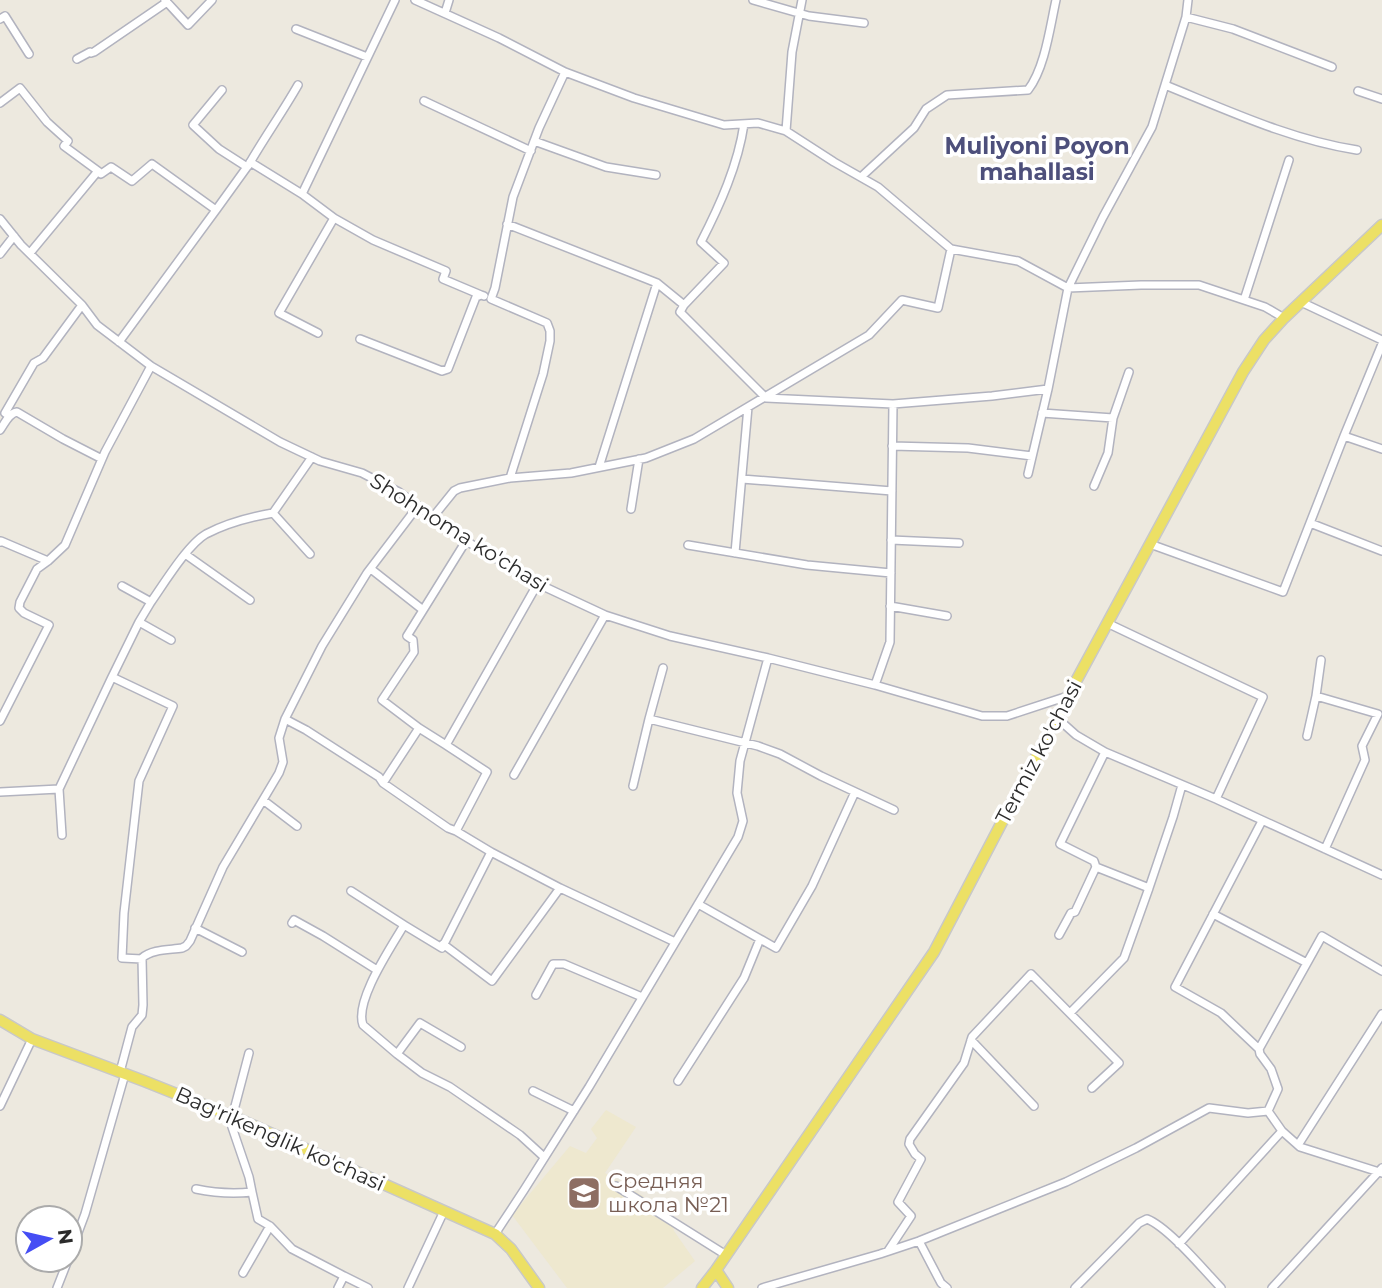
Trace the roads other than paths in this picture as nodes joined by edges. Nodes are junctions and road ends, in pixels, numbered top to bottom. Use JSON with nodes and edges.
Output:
{"nodes":[{"id":1,"x":212,"y":0,"type":"edge"},
{"id":2,"x":395,"y":0,"type":"edge"},
{"id":3,"x":415,"y":0,"type":"edge"},
{"id":4,"x":449,"y":0,"type":"edge"},
{"id":5,"x":753,"y":0,"type":"edge"},
{"id":6,"x":802,"y":0,"type":"edge"},
{"id":7,"x":1056,"y":0,"type":"edge"},
{"id":8,"x":1188,"y":0,"type":"edge"},
{"id":9,"x":166,"y":1,"type":"edge"},
{"id":10,"x":445,"y":13,"type":"junction"},
{"id":11,"x":799,"y":14,"type":"junction"},
{"id":12,"x":1186,"y":17,"type":"junction"},
{"id":13,"x":0,"y":19,"type":"edge"},
{"id":14,"x":864,"y":23,"type":"dead end"},
{"id":15,"x":296,"y":29,"type":"dead end"},
{"id":16,"x":29,"y":54,"type":"dead end"},
{"id":17,"x":368,"y":58,"type":"junction"},
{"id":18,"x":76,"y":59,"type":"dead end"},
{"id":19,"x":1332,"y":67,"type":"dead end"},
{"id":20,"x":565,"y":72,"type":"junction"},
{"id":21,"x":298,"y":85,"type":"dead end"},
{"id":22,"x":1165,"y":85,"type":"junction"},
{"id":23,"x":222,"y":90,"type":"dead end"},
{"id":24,"x":1359,"y":91,"type":"dead end"},
{"id":25,"x":1382,"y":99,"type":"edge"},
{"id":26,"x":424,"y":102,"type":"dead end"},
{"id":27,"x":0,"y":103,"type":"edge"},
{"id":28,"x":744,"y":124,"type":"junction"},
{"id":29,"x":786,"y":131,"type":"junction"},
{"id":30,"x":534,"y":141,"type":"junction"},
{"id":31,"x":1357,"y":150,"type":"dead end"},
{"id":32,"x":531,"y":151,"type":"junction"},
{"id":33,"x":1289,"y":160,"type":"dead end"},
{"id":34,"x":249,"y":164,"type":"junction"},
{"id":35,"x":98,"y":171,"type":"junction"},
{"id":36,"x":656,"y":175,"type":"dead end"},
{"id":37,"x":861,"y":177,"type":"junction"},
{"id":38,"x":302,"y":194,"type":"junction"},
{"id":39,"x":216,"y":210,"type":"junction"},
{"id":40,"x":334,"y":218,"type":"junction"},
{"id":41,"x":0,"y":219,"type":"edge"},
{"id":42,"x":507,"y":225,"type":"junction"},
{"id":43,"x":1382,"y":225,"type":"edge"},
{"id":44,"x":14,"y":236,"type":"junction"},
{"id":45,"x":951,"y":249,"type":"junction"},
{"id":46,"x":30,"y":253,"type":"junction"},
{"id":47,"x":0,"y":254,"type":"edge"},
{"id":48,"x":657,"y":283,"type":"junction"},
{"id":49,"x":1068,"y":288,"type":"junction"},
{"id":50,"x":481,"y":295,"type":"junction"},
{"id":51,"x":491,"y":299,"type":"junction"},
{"id":52,"x":1244,"y":300,"type":"junction"},
{"id":53,"x":1301,"y":302,"type":"junction"},
{"id":54,"x":82,"y":305,"type":"junction"},
{"id":55,"x":683,"y":306,"type":"junction"},
{"id":56,"x":1284,"y":318,"type":"junction"},
{"id":57,"x":318,"y":333,"type":"dead end"},
{"id":58,"x":360,"y":339,"type":"dead end"},
{"id":59,"x":118,"y":342,"type":"junction"},
{"id":60,"x":1382,"y":342,"type":"edge"},
{"id":61,"x":151,"y":366,"type":"junction"},
{"id":62,"x":1129,"y":372,"type":"dead end"},
{"id":63,"x":1048,"y":390,"type":"junction"},
{"id":64,"x":765,"y":398,"type":"junction"},
{"id":65,"x":893,"y":404,"type":"junction"},
{"id":66,"x":748,"y":407,"type":"junction"},
{"id":67,"x":1042,"y":413,"type":"junction"},
{"id":68,"x":9,"y":416,"type":"junction"},
{"id":69,"x":1113,"y":418,"type":"junction"},
{"id":70,"x":0,"y":430,"type":"edge"},
{"id":71,"x":1344,"y":436,"type":"junction"},
{"id":72,"x":892,"y":446,"type":"junction"},
{"id":73,"x":1382,"y":449,"type":"edge"},
{"id":74,"x":1032,"y":456,"type":"junction"},
{"id":75,"x":312,"y":457,"type":"junction"},
{"id":76,"x":102,"y":459,"type":"junction"},
{"id":77,"x":639,"y":459,"type":"junction"},
{"id":78,"x":598,"y":467,"type":"junction"},
{"id":79,"x":1028,"y":474,"type":"dead end"},
{"id":80,"x":510,"y":478,"type":"junction"},
{"id":81,"x":742,"y":479,"type":"junction"},
{"id":82,"x":1094,"y":486,"type":"dead end"},
{"id":83,"x":892,"y":491,"type":"junction"},
{"id":84,"x":418,"y":506,"type":"junction"},
{"id":85,"x":631,"y":509,"type":"dead end"},
{"id":86,"x":273,"y":513,"type":"junction"},
{"id":87,"x":433,"y":517,"type":"junction"},
{"id":88,"x":1310,"y":523,"type":"junction"},
{"id":89,"x":891,"y":540,"type":"junction"},
{"id":90,"x":466,"y":541,"type":"junction"},
{"id":91,"x":0,"y":542,"type":"edge"},
{"id":92,"x":959,"y":542,"type":"dead end"},
{"id":93,"x":1150,"y":544,"type":"junction"},
{"id":94,"x":688,"y":545,"type":"dead end"},
{"id":95,"x":1382,"y":551,"type":"edge"},
{"id":96,"x":735,"y":553,"type":"junction"},
{"id":97,"x":185,"y":554,"type":"junction"},
{"id":98,"x":310,"y":554,"type":"dead end"},
{"id":99,"x":48,"y":561,"type":"junction"},
{"id":100,"x":370,"y":569,"type":"junction"},
{"id":101,"x":891,"y":573,"type":"junction"},
{"id":102,"x":538,"y":583,"type":"junction"},
{"id":103,"x":122,"y":586,"type":"dead end"},
{"id":104,"x":250,"y":600,"type":"dead end"},
{"id":105,"x":151,"y":602,"type":"junction"},
{"id":106,"x":890,"y":606,"type":"junction"},
{"id":107,"x":424,"y":610,"type":"junction"},
{"id":108,"x":605,"y":615,"type":"junction"},
{"id":109,"x":947,"y":616,"type":"dead end"},
{"id":110,"x":139,"y":622,"type":"junction"},
{"id":111,"x":1107,"y":624,"type":"junction"},
{"id":112,"x":171,"y":640,"type":"dead end"},
{"id":113,"x":768,"y":658,"type":"junction"},
{"id":114,"x":1321,"y":660,"type":"dead end"},
{"id":115,"x":663,"y":668,"type":"dead end"},
{"id":116,"x":112,"y":677,"type":"junction"},
{"id":117,"x":874,"y":685,"type":"junction"},
{"id":118,"x":1068,"y":696,"type":"junction"},
{"id":119,"x":1317,"y":696,"type":"junction"},
{"id":120,"x":1380,"y":711,"type":"edge"},
{"id":121,"x":1057,"y":718,"type":"junction"},
{"id":122,"x":285,"y":719,"type":"junction"},
{"id":123,"x":649,"y":719,"type":"junction"},
{"id":124,"x":0,"y":721,"type":"edge"},
{"id":125,"x":419,"y":728,"type":"junction"},
{"id":126,"x":1307,"y":736,"type":"dead end"},
{"id":127,"x":744,"y":742,"type":"junction"},
{"id":128,"x":446,"y":745,"type":"junction"},
{"id":129,"x":1105,"y":751,"type":"junction"},
{"id":130,"x":514,"y":775,"type":"dead end"},
{"id":131,"x":383,"y":783,"type":"junction"},
{"id":132,"x":1182,"y":785,"type":"junction"},
{"id":133,"x":633,"y":786,"type":"dead end"},
{"id":134,"x":59,"y":789,"type":"junction"},
{"id":135,"x":0,"y":792,"type":"edge"},
{"id":136,"x":855,"y":792,"type":"junction"},
{"id":137,"x":1216,"y":799,"type":"junction"},
{"id":138,"x":263,"y":800,"type":"junction"},
{"id":139,"x":894,"y":810,"type":"dead end"},
{"id":140,"x":1262,"y":821,"type":"junction"},
{"id":141,"x":297,"y":826,"type":"dead end"},
{"id":142,"x":456,"y":831,"type":"junction"},
{"id":143,"x":62,"y":835,"type":"dead end"},
{"id":144,"x":1325,"y":849,"type":"junction"},
{"id":145,"x":491,"y":852,"type":"junction"},
{"id":146,"x":1096,"y":867,"type":"junction"},
{"id":147,"x":1382,"y":875,"type":"edge"},
{"id":148,"x":560,"y":888,"type":"junction"},
{"id":149,"x":1149,"y":888,"type":"junction"},
{"id":150,"x":351,"y":891,"type":"dead end"},
{"id":151,"x":698,"y":904,"type":"junction"},
{"id":152,"x":1213,"y":914,"type":"junction"},
{"id":153,"x":292,"y":923,"type":"dead end"},
{"id":154,"x":404,"y":925,"type":"junction"},
{"id":155,"x":195,"y":928,"type":"junction"},
{"id":156,"x":1059,"y":935,"type":"dead end"},
{"id":157,"x":760,"y":939,"type":"junction"},
{"id":158,"x":675,"y":942,"type":"junction"},
{"id":159,"x":443,"y":944,"type":"junction"},
{"id":160,"x":242,"y":952,"type":"dead end"},
{"id":161,"x":142,"y":959,"type":"junction"},
{"id":162,"x":1307,"y":963,"type":"junction"},
{"id":163,"x":377,"y":970,"type":"junction"},
{"id":164,"x":1382,"y":971,"type":"edge"},
{"id":165,"x":536,"y":995,"type":"dead end"},
{"id":166,"x":642,"y":997,"type":"junction"},
{"id":167,"x":1070,"y":1013,"type":"junction"},
{"id":168,"x":1382,"y":1014,"type":"edge"},
{"id":169,"x":0,"y":1020,"type":"edge"},
{"id":170,"x":32,"y":1039,"type":"junction"},
{"id":171,"x":971,"y":1040,"type":"junction"},
{"id":172,"x":461,"y":1046,"type":"dead end"},
{"id":173,"x":1259,"y":1049,"type":"junction"},
{"id":174,"x":249,"y":1053,"type":"dead end"},
{"id":175,"x":397,"y":1055,"type":"junction"},
{"id":176,"x":122,"y":1073,"type":"junction"},
{"id":177,"x":678,"y":1081,"type":"dead end"},
{"id":178,"x":1092,"y":1088,"type":"dead end"},
{"id":179,"x":533,"y":1091,"type":"dead end"},
{"id":180,"x":0,"y":1106,"type":"edge"},
{"id":181,"x":1034,"y":1106,"type":"dead end"},
{"id":182,"x":573,"y":1111,"type":"junction"},
{"id":183,"x":1269,"y":1111,"type":"junction"},
{"id":184,"x":234,"y":1117,"type":"junction"},
{"id":185,"x":1282,"y":1132,"type":"junction"},
{"id":186,"x":1298,"y":1145,"type":"junction"},
{"id":187,"x":544,"y":1157,"type":"junction"},
{"id":188,"x":1381,"y":1171,"type":"edge"},
{"id":189,"x":616,"y":1186,"type":"dead end"},
{"id":190,"x":196,"y":1189,"type":"dead end"},
{"id":191,"x":252,"y":1192,"type":"junction"},
{"id":192,"x":444,"y":1212,"type":"junction"},
{"id":193,"x":84,"y":1217,"type":"edge"},
{"id":194,"x":270,"y":1226,"type":"junction"},
{"id":195,"x":495,"y":1234,"type":"junction"},
{"id":196,"x":919,"y":1241,"type":"junction"},
{"id":197,"x":1179,"y":1244,"type":"junction"},
{"id":198,"x":888,"y":1251,"type":"junction"},
{"id":199,"x":726,"y":1255,"type":"junction"},
{"id":200,"x":716,"y":1270,"type":"junction"},
{"id":201,"x":243,"y":1273,"type":"dead end"},
{"id":202,"x":344,"y":1276,"type":"junction"},
{"id":203,"x":1078,"y":1287,"type":"edge"},
{"id":204,"x":338,"y":1288,"type":"edge"},
{"id":205,"x":368,"y":1288,"type":"edge"},
{"id":206,"x":408,"y":1288,"type":"edge"},
{"id":207,"x":539,"y":1288,"type":"edge"},
{"id":208,"x":702,"y":1288,"type":"edge"},
{"id":209,"x":727,"y":1288,"type":"edge"},
{"id":210,"x":762,"y":1288,"type":"edge"},
{"id":211,"x":947,"y":1288,"type":"edge"},
{"id":212,"x":1222,"y":1288,"type":"edge"},
{"id":213,"x":1272,"y":1288,"type":"edge"}],
"edges":[{"from":1,"to":9,"type":"street"},
{"from":2,"to":17,"type":"street"},
{"from":3,"to":10,"type":"street"},
{"from":4,"to":10,"type":"street"},
{"from":5,"to":11,"type":"street"},
{"from":6,"to":11,"type":"street"},
{"from":7,"to":37,"type":"street"},
{"from":8,"to":12,"type":"street"},
{"from":9,"to":18,"type":"street"},
{"from":10,"to":20,"type":"street"},
{"from":11,"to":14,"type":"street"},
{"from":11,"to":29,"type":"street"},
{"from":12,"to":19,"type":"street"},
{"from":12,"to":22,"type":"street"},
{"from":13,"to":16,"type":"street"},
{"from":15,"to":17,"type":"street"},
{"from":17,"to":38,"type":"street"},
{"from":20,"to":28,"type":"street"},
{"from":20,"to":30,"type":"street"},
{"from":21,"to":34,"type":"street"},
{"from":22,"to":31,"type":"street"},
{"from":22,"to":49,"type":"street"},
{"from":23,"to":34,"type":"street"},
{"from":24,"to":25,"type":"street"},
{"from":26,"to":32,"type":"street"},
{"from":27,"to":35,"type":"street"},
{"from":28,"to":29,"type":"street"},
{"from":28,"to":55,"type":"street"},
{"from":29,"to":37,"type":"street"},
{"from":30,"to":32,"type":"street"},
{"from":30,"to":36,"type":"street"},
{"from":32,"to":42,"type":"street"},
{"from":33,"to":52,"type":"street"},
{"from":34,"to":38,"type":"street"},
{"from":34,"to":39,"type":"street"},
{"from":35,"to":39,"type":"street"},
{"from":35,"to":46,"type":"street"},
{"from":37,"to":45,"type":"street"},
{"from":38,"to":40,"type":"street"},
{"from":39,"to":59,"type":"street"},
{"from":40,"to":50,"type":"street"},
{"from":40,"to":57,"type":"street"},
{"from":41,"to":44,"type":"street","name":"Shohnoma ko'chasi"},
{"from":42,"to":48,"type":"street"},
{"from":42,"to":51,"type":"street"},
{"from":43,"to":53,"type":"main road","name":"Termiz ko'chasi"},
{"from":44,"to":46,"type":"street","name":"Shohnoma ko'chasi"},
{"from":44,"to":47,"type":"street"},
{"from":45,"to":49,"type":"street"},
{"from":45,"to":64,"type":"street"},
{"from":46,"to":54,"type":"street","name":"Shohnoma ko'chasi"},
{"from":48,"to":55,"type":"street"},
{"from":48,"to":78,"type":"street"},
{"from":49,"to":52,"type":"street"},
{"from":49,"to":63,"type":"street"},
{"from":50,"to":51,"type":"street"},
{"from":50,"to":58,"type":"street"},
{"from":51,"to":80,"type":"street"},
{"from":52,"to":56,"type":"street"},
{"from":53,"to":56,"type":"main road","name":"Termiz ko'chasi"},
{"from":53,"to":60,"type":"street"},
{"from":54,"to":59,"type":"street","name":"Shohnoma ko'chasi"},
{"from":54,"to":68,"type":"street"},
{"from":55,"to":64,"type":"street"},
{"from":56,"to":93,"type":"main road","name":"Termiz ko'chasi"},
{"from":59,"to":61,"type":"street","name":"Shohnoma ko'chasi"},
{"from":60,"to":71,"type":"street"},
{"from":61,"to":75,"type":"street","name":"Shohnoma ko'chasi"},
{"from":61,"to":76,"type":"street"},
{"from":62,"to":69,"type":"street"},
{"from":63,"to":65,"type":"street"},
{"from":63,"to":67,"type":"street"},
{"from":64,"to":65,"type":"street"},
{"from":64,"to":66,"type":"street"},
{"from":65,"to":72,"type":"street"},
{"from":66,"to":77,"type":"street"},
{"from":66,"to":81,"type":"street"},
{"from":67,"to":69,"type":"street"},
{"from":67,"to":74,"type":"street"},
{"from":68,"to":70,"type":"street"},
{"from":68,"to":76,"type":"street"},
{"from":69,"to":82,"type":"street"},
{"from":71,"to":73,"type":"street"},
{"from":71,"to":88,"type":"street"},
{"from":72,"to":74,"type":"street"},
{"from":72,"to":83,"type":"street"},
{"from":74,"to":79,"type":"street"},
{"from":75,"to":84,"type":"street","name":"Shohnoma ko'chasi"},
{"from":75,"to":86,"type":"street"},
{"from":76,"to":99,"type":"street"},
{"from":77,"to":78,"type":"street"},
{"from":77,"to":85,"type":"street"},
{"from":78,"to":80,"type":"street"},
{"from":80,"to":87,"type":"street"},
{"from":81,"to":83,"type":"street"},
{"from":81,"to":96,"type":"street"},
{"from":83,"to":89,"type":"street"},
{"from":84,"to":87,"type":"street","name":"Shohnoma ko'chasi"},
{"from":84,"to":100,"type":"street"},
{"from":86,"to":97,"type":"street"},
{"from":86,"to":98,"type":"street"},
{"from":87,"to":90,"type":"street","name":"Shohnoma ko'chasi"},
{"from":88,"to":93,"type":"street"},
{"from":88,"to":95,"type":"street"},
{"from":89,"to":92,"type":"street"},
{"from":89,"to":101,"type":"street"},
{"from":90,"to":102,"type":"street","name":"Shohnoma ko'chasi"},
{"from":90,"to":107,"type":"street"},
{"from":91,"to":99,"type":"street"},
{"from":93,"to":111,"type":"main road","name":"Termiz ko'chasi"},
{"from":94,"to":96,"type":"street"},
{"from":96,"to":101,"type":"street"},
{"from":97,"to":104,"type":"street"},
{"from":97,"to":105,"type":"street"},
{"from":99,"to":124,"type":"street"},
{"from":100,"to":107,"type":"street"},
{"from":100,"to":122,"type":"street"},
{"from":101,"to":106,"type":"street"},
{"from":102,"to":108,"type":"street","name":"Shohnoma ko'chasi"},
{"from":102,"to":128,"type":"street"},
{"from":103,"to":105,"type":"street"},
{"from":105,"to":110,"type":"street"},
{"from":106,"to":109,"type":"street"},
{"from":106,"to":117,"type":"street"},
{"from":107,"to":125,"type":"street"},
{"from":108,"to":113,"type":"street","name":"Shohnoma ko'chasi"},
{"from":108,"to":130,"type":"street"},
{"from":110,"to":112,"type":"street"},
{"from":110,"to":116,"type":"street"},
{"from":111,"to":118,"type":"main road","name":"Termiz ko'chasi"},
{"from":111,"to":137,"type":"street"},
{"from":113,"to":117,"type":"street","name":"Shohnoma ko'chasi"},
{"from":113,"to":127,"type":"street"},
{"from":114,"to":119,"type":"street"},
{"from":115,"to":123,"type":"street"},
{"from":116,"to":134,"type":"street"},
{"from":116,"to":161,"type":"street"},
{"from":117,"to":118,"type":"street","name":"Shohnoma ko'chasi"},
{"from":118,"to":121,"type":"main road","name":"Termiz ko'chasi"},
{"from":119,"to":120,"type":"street"},
{"from":119,"to":126,"type":"street"},
{"from":120,"to":144,"type":"street"},
{"from":121,"to":129,"type":"street"},
{"from":121,"to":199,"type":"main road","name":"Termiz ko'chasi"},
{"from":122,"to":131,"type":"street"},
{"from":122,"to":138,"type":"street"},
{"from":123,"to":127,"type":"street"},
{"from":123,"to":133,"type":"street"},
{"from":125,"to":128,"type":"street"},
{"from":125,"to":131,"type":"street"},
{"from":127,"to":136,"type":"street"},
{"from":127,"to":151,"type":"street"},
{"from":128,"to":142,"type":"street"},
{"from":129,"to":132,"type":"street"},
{"from":129,"to":146,"type":"street"},
{"from":131,"to":142,"type":"street"},
{"from":132,"to":137,"type":"street"},
{"from":132,"to":149,"type":"street"},
{"from":134,"to":135,"type":"street"},
{"from":134,"to":143,"type":"street"},
{"from":136,"to":139,"type":"street"},
{"from":136,"to":157,"type":"street"},
{"from":137,"to":140,"type":"street"},
{"from":138,"to":141,"type":"street"},
{"from":138,"to":155,"type":"street"},
{"from":140,"to":144,"type":"street"},
{"from":140,"to":152,"type":"street"},
{"from":142,"to":145,"type":"street"},
{"from":144,"to":147,"type":"street"},
{"from":145,"to":148,"type":"street"},
{"from":145,"to":159,"type":"street"},
{"from":146,"to":149,"type":"street"},
{"from":146,"to":156,"type":"street"},
{"from":148,"to":158,"type":"street"},
{"from":148,"to":159,"type":"street"},
{"from":149,"to":167,"type":"street"},
{"from":150,"to":154,"type":"street"},
{"from":151,"to":157,"type":"street"},
{"from":151,"to":158,"type":"street"},
{"from":152,"to":162,"type":"street"},
{"from":152,"to":173,"type":"street"},
{"from":153,"to":163,"type":"street"},
{"from":154,"to":159,"type":"street"},
{"from":154,"to":163,"type":"street"},
{"from":155,"to":160,"type":"street"},
{"from":155,"to":161,"type":"street"},
{"from":157,"to":177,"type":"street"},
{"from":158,"to":166,"type":"street"},
{"from":161,"to":176,"type":"street"},
{"from":162,"to":164,"type":"street"},
{"from":162,"to":173,"type":"street"},
{"from":163,"to":175,"type":"street"},
{"from":165,"to":166,"type":"street"},
{"from":166,"to":182,"type":"street"},
{"from":167,"to":171,"type":"street"},
{"from":167,"to":178,"type":"street"},
{"from":168,"to":186,"type":"street"},
{"from":169,"to":170,"type":"main road","name":"Bag'rikenglik ko'chasi"},
{"from":170,"to":176,"type":"main road","name":"Bag'rikenglik ko'chasi"},
{"from":170,"to":180,"type":"street"},
{"from":171,"to":181,"type":"street"},
{"from":171,"to":198,"type":"street"},
{"from":172,"to":175,"type":"street"},
{"from":173,"to":183,"type":"street"},
{"from":174,"to":184,"type":"street"},
{"from":175,"to":187,"type":"street"},
{"from":176,"to":184,"type":"main road","name":"Bag'rikenglik ko'chasi"},
{"from":176,"to":193,"type":"street"},
{"from":179,"to":182,"type":"street"},
{"from":182,"to":187,"type":"street"},
{"from":183,"to":185,"type":"street"},
{"from":183,"to":196,"type":"street"},
{"from":184,"to":191,"type":"street"},
{"from":184,"to":192,"type":"main road","name":"Bag'rikenglik ko'chasi"},
{"from":185,"to":186,"type":"street"},
{"from":185,"to":197,"type":"street"},
{"from":186,"to":188,"type":"street"},
{"from":187,"to":195,"type":"street"},
{"from":188,"to":213,"type":"street"},
{"from":189,"to":199,"type":"street"},
{"from":190,"to":191,"type":"street"},
{"from":191,"to":194,"type":"street"},
{"from":192,"to":195,"type":"main road","name":"Bag'rikenglik ko'chasi"},
{"from":192,"to":206,"type":"street"},
{"from":194,"to":201,"type":"street"},
{"from":194,"to":202,"type":"street"},
{"from":195,"to":207,"type":"main road","name":"Bag'rikenglik ko'chasi"},
{"from":196,"to":198,"type":"street"},
{"from":196,"to":211,"type":"street"},
{"from":197,"to":203,"type":"street"},
{"from":197,"to":212,"type":"street"},
{"from":198,"to":210,"type":"street"},
{"from":199,"to":200,"type":"main road","name":"Termiz ko'chasi"},
{"from":200,"to":208,"type":"main road","name":"Termiz ko'chasi"},
{"from":200,"to":209,"type":"main road"},
{"from":202,"to":204,"type":"street"},
{"from":202,"to":205,"type":"street"}]}
